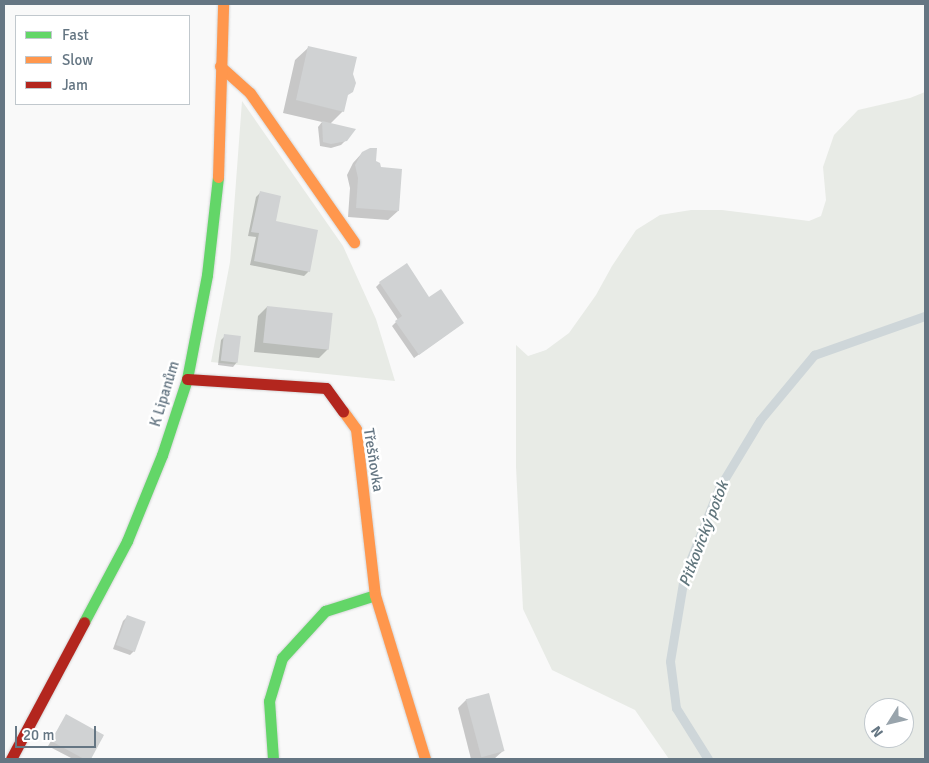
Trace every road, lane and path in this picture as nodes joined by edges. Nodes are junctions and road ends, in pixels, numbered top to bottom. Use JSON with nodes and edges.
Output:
{"nodes":[{"id":1,"x":222,"y":4,"type":"edge"},
{"id":2,"x":220,"y":66,"type":"junction"},
{"id":3,"x":354,"y":242,"type":"dead end"},
{"id":4,"x":187,"y":379,"type":"junction"},
{"id":5,"x":375,"y":595,"type":"junction"},
{"id":6,"x":11,"y":759,"type":"edge"},
{"id":7,"x":273,"y":759,"type":"edge"},
{"id":8,"x":425,"y":759,"type":"edge"}],
"edges":[{"from":1,"to":2,"type":"street","name":"K Lipanům"},
{"from":2,"to":3,"type":"street"},
{"from":2,"to":4,"type":"street","name":"K Lipanům"},
{"from":4,"to":5,"type":"street","name":"Třešňovka"},
{"from":4,"to":6,"type":"street","name":"K Lipanům"},
{"from":5,"to":7,"type":"street"},
{"from":5,"to":8,"type":"street","name":"Třešňovka"}]}
